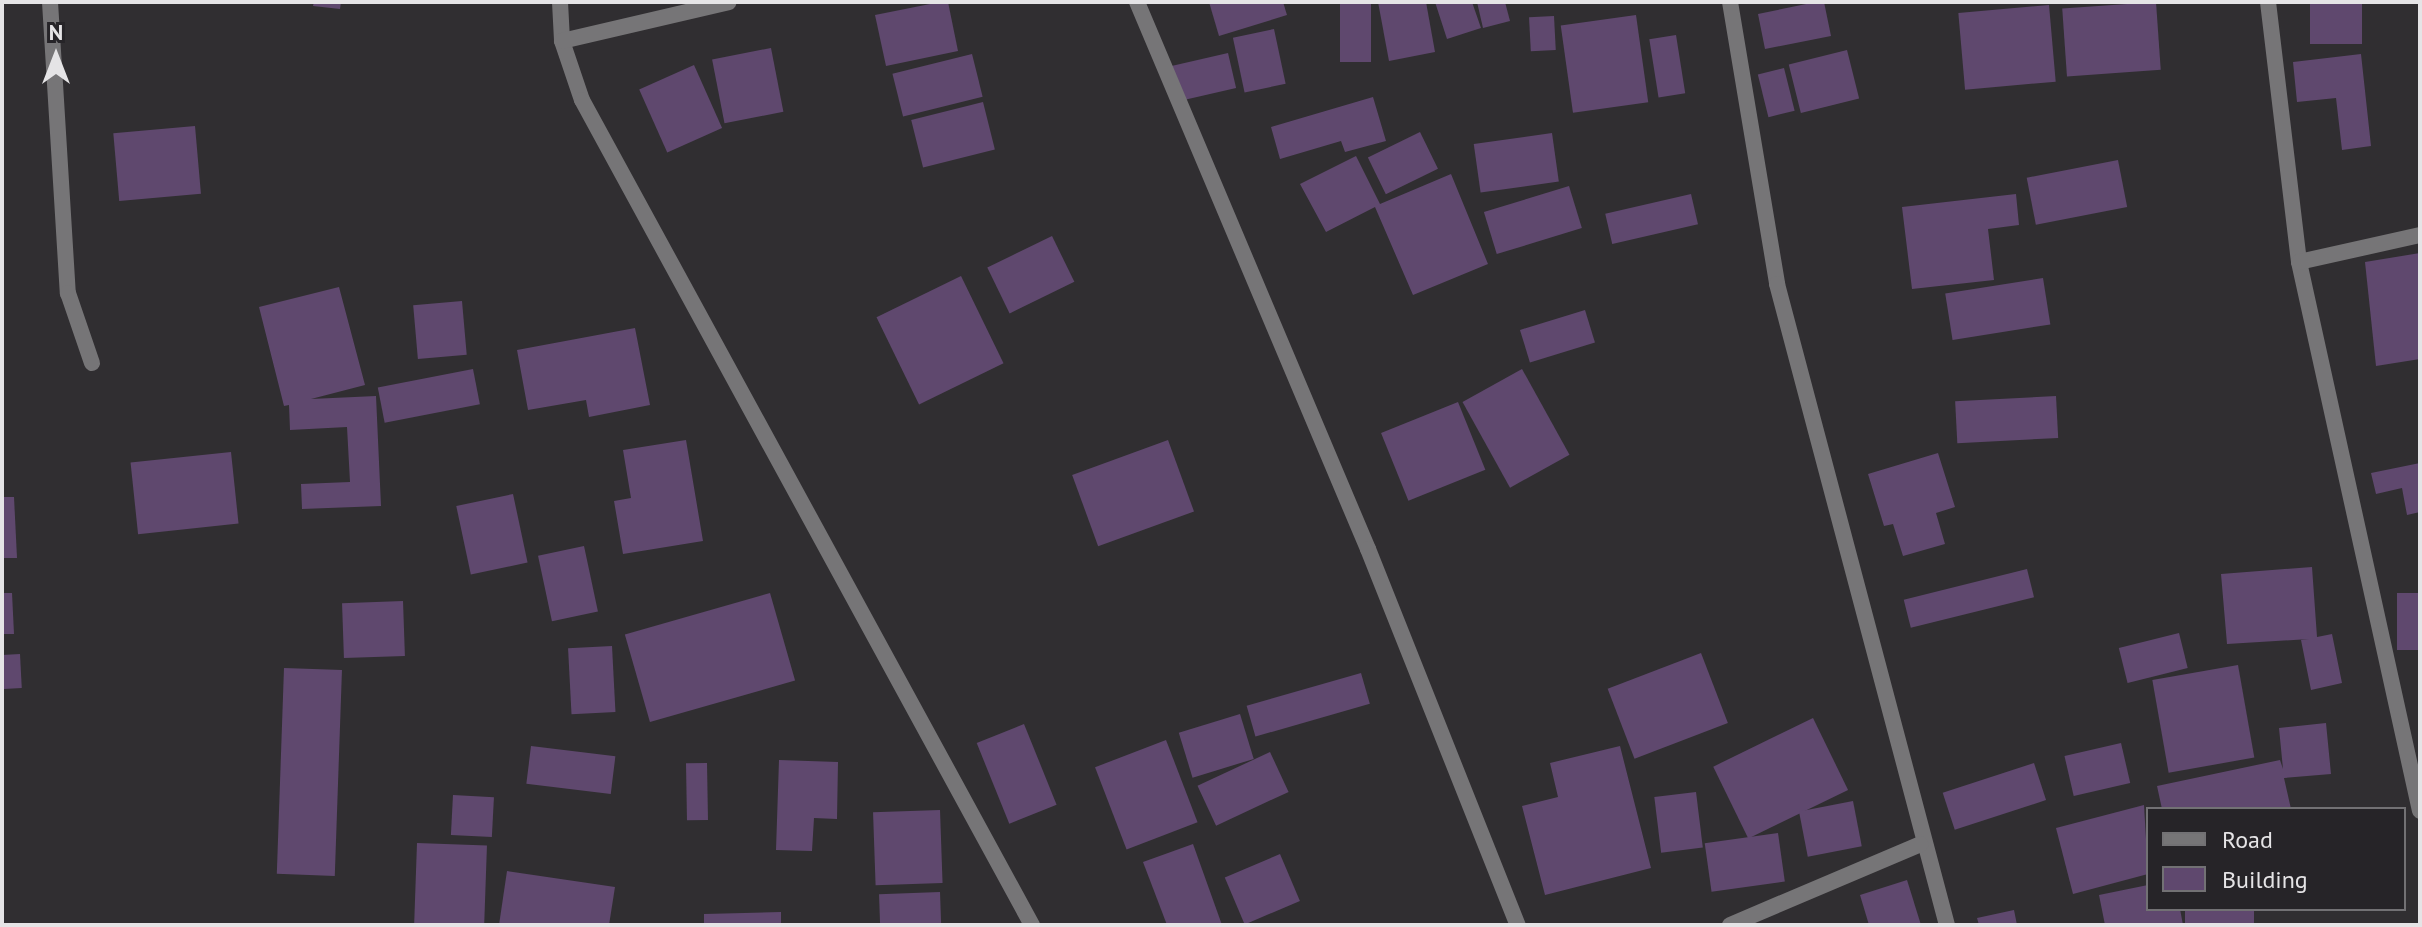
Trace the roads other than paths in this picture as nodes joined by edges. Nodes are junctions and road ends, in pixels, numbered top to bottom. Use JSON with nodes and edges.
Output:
{"nodes":[{"id":1,"x":50,"y":2,"type":"edge"},
{"id":2,"x":560,"y":2,"type":"edge"},
{"id":3,"x":729,"y":2,"type":"edge"},
{"id":4,"x":1137,"y":2,"type":"edge"},
{"id":5,"x":1730,"y":2,"type":"edge"},
{"id":6,"x":2268,"y":2,"type":"edge"},
{"id":7,"x":562,"y":41,"type":"junction"},
{"id":8,"x":2420,"y":235,"type":"edge"},
{"id":9,"x":2299,"y":262,"type":"junction"},
{"id":10,"x":92,"y":363,"type":"dead end"},
{"id":11,"x":2414,"y":741,"type":"edge"},
{"id":12,"x":2420,"y":811,"type":"edge"},
{"id":13,"x":1921,"y":844,"type":"junction"},
{"id":14,"x":1032,"y":925,"type":"edge"},
{"id":15,"x":1518,"y":925,"type":"edge"},
{"id":16,"x":1730,"y":925,"type":"edge"},
{"id":17,"x":1947,"y":925,"type":"edge"}],
"edges":[{"from":1,"to":10,"type":"street"},
{"from":2,"to":7,"type":"street"},
{"from":3,"to":7,"type":"street"},
{"from":4,"to":15,"type":"street"},
{"from":5,"to":13,"type":"street"},
{"from":6,"to":9,"type":"street"},
{"from":7,"to":14,"type":"street"},
{"from":8,"to":9,"type":"street"},
{"from":9,"to":11,"type":"street"},
{"from":11,"to":12,"type":"street"},
{"from":13,"to":16,"type":"street"},
{"from":13,"to":17,"type":"street"}]}
